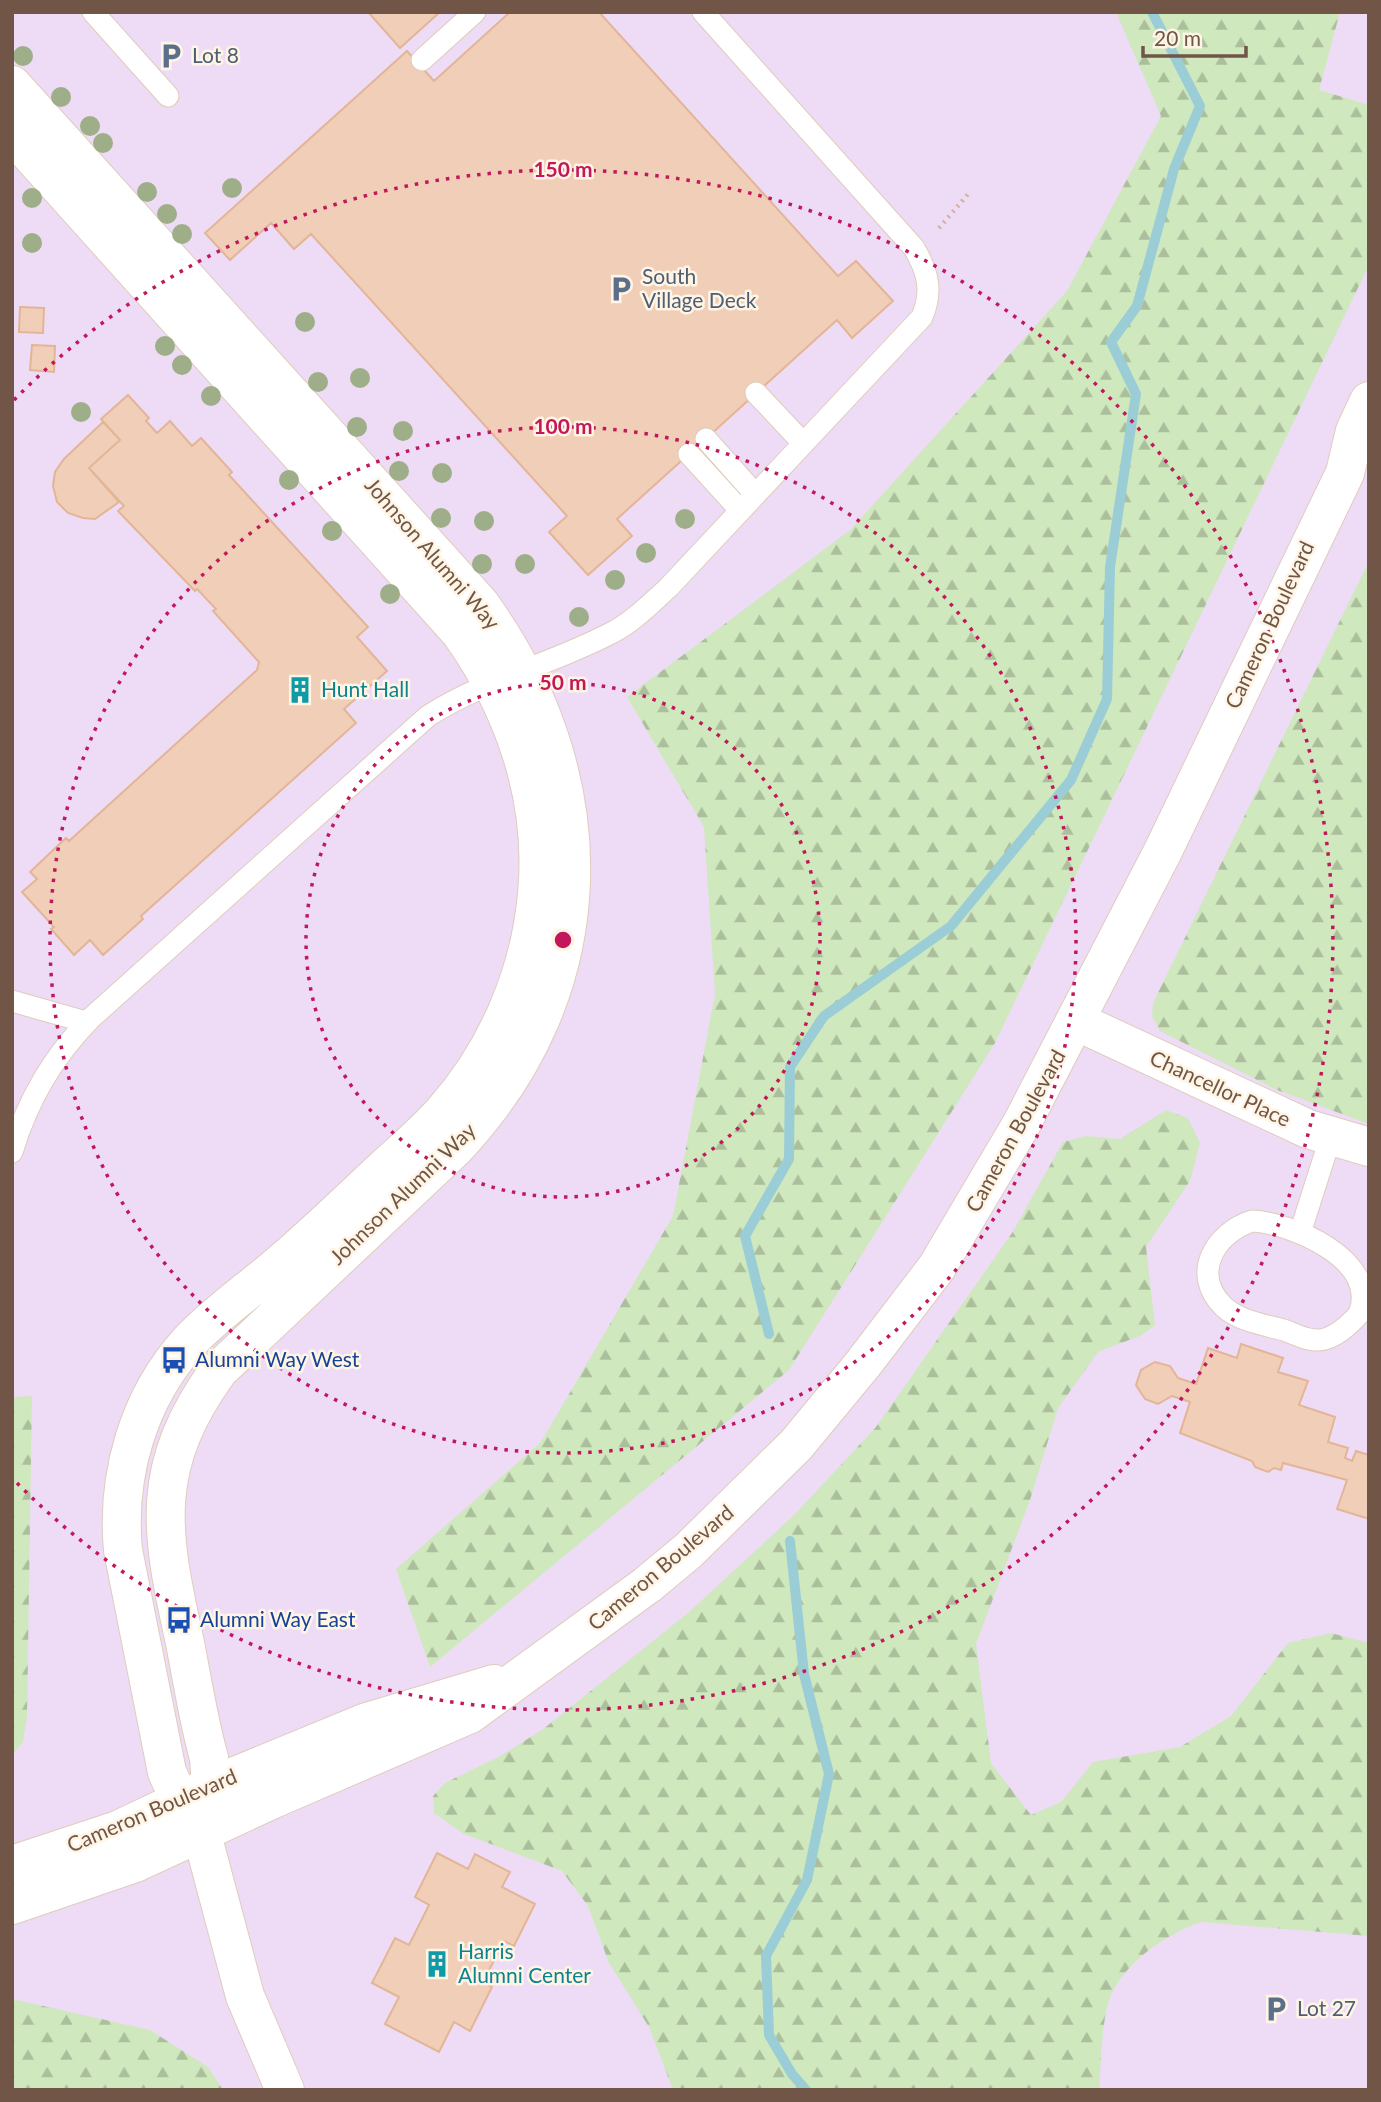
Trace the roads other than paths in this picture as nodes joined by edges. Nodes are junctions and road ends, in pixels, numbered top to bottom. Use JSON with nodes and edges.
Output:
{"nodes":[{"id":1,"x":93,"y":12,"type":"edge"},
{"id":2,"x":475,"y":12,"type":"edge"},
{"id":3,"x":703,"y":12,"type":"edge"},
{"id":4,"x":422,"y":60,"type":"dead end"},
{"id":5,"x":12,"y":85,"type":"edge"},
{"id":6,"x":169,"y":96,"type":"dead end"},
{"id":7,"x":12,"y":134,"type":"edge"},
{"id":8,"x":757,"y":393,"type":"dead end"},
{"id":9,"x":1369,"y":401,"type":"edge"},
{"id":10,"x":706,"y":439,"type":"dead end"},
{"id":11,"x":803,"y":443,"type":"junction"},
{"id":12,"x":689,"y":454,"type":"dead end"},
{"id":13,"x":1357,"y":460,"type":"edge"},
{"id":14,"x":755,"y":494,"type":"junction"},
{"id":15,"x":740,"y":510,"type":"junction"},
{"id":16,"x":507,"y":676,"type":"junction"},
{"id":17,"x":12,"y":1001,"type":"edge"},
{"id":18,"x":1076,"y":1021,"type":"junction"},
{"id":19,"x":86,"y":1022,"type":"junction"},
{"id":20,"x":1331,"y":1136,"type":"junction"},
{"id":21,"x":1369,"y":1147,"type":"edge"},
{"id":22,"x":12,"y":1152,"type":"edge"},
{"id":23,"x":1300,"y":1233,"type":"junction"},
{"id":24,"x":1367,"y":1308,"type":"edge"},
{"id":25,"x":528,"y":1673,"type":"junction"},
{"id":26,"x":195,"y":1793,"type":"junction"},
{"id":27,"x":201,"y":1831,"type":"junction"},
{"id":28,"x":12,"y":1866,"type":"edge"},
{"id":29,"x":12,"y":1905,"type":"edge"},
{"id":30,"x":285,"y":2090,"type":"edge"}],
"edges":[{"from":1,"to":6,"type":"lane"},
{"from":2,"to":4,"type":"lane"},
{"from":3,"to":11,"type":"lane"},
{"from":5,"to":16,"type":"street","name":"Johnson Alumni Way"},
{"from":7,"to":16,"type":"street","name":"Johnson Alumni Way"},
{"from":8,"to":11,"type":"lane"},
{"from":9,"to":13,"type":"street","name":"Cameron Boulevard"},
{"from":10,"to":14,"type":"lane"},
{"from":11,"to":14,"type":"lane"},
{"from":12,"to":15,"type":"lane"},
{"from":13,"to":18,"type":"street","name":"Cameron Boulevard"},
{"from":14,"to":15,"type":"lane"},
{"from":15,"to":16,"type":"lane"},
{"from":16,"to":19,"type":"lane"},
{"from":16,"to":26,"type":"street","name":"Johnson Alumni Way"},
{"from":17,"to":19,"type":"lane"},
{"from":18,"to":20,"type":"street","name":"Chancellor Place"},
{"from":18,"to":25,"type":"street","name":"Cameron Boulevard"},
{"from":19,"to":22,"type":"lane"},
{"from":20,"to":21,"type":"street","name":"Chancellor Place"},
{"from":20,"to":23,"type":"lane"},
{"from":23,"to":24,"type":"lane"},
{"from":23,"to":24,"type":"lane"},
{"from":25,"to":26,"type":"street","name":"Cameron Boulevard"},
{"from":25,"to":27,"type":"street","name":"Cameron Boulevard"},
{"from":26,"to":27,"type":"street","name":"Johnson Alumni Way"},
{"from":26,"to":28,"type":"street","name":"Cameron Boulevard"},
{"from":27,"to":29,"type":"street","name":"Cameron Boulevard"},
{"from":27,"to":30,"type":"street","name":"Johnson Alumni Way"}]}
